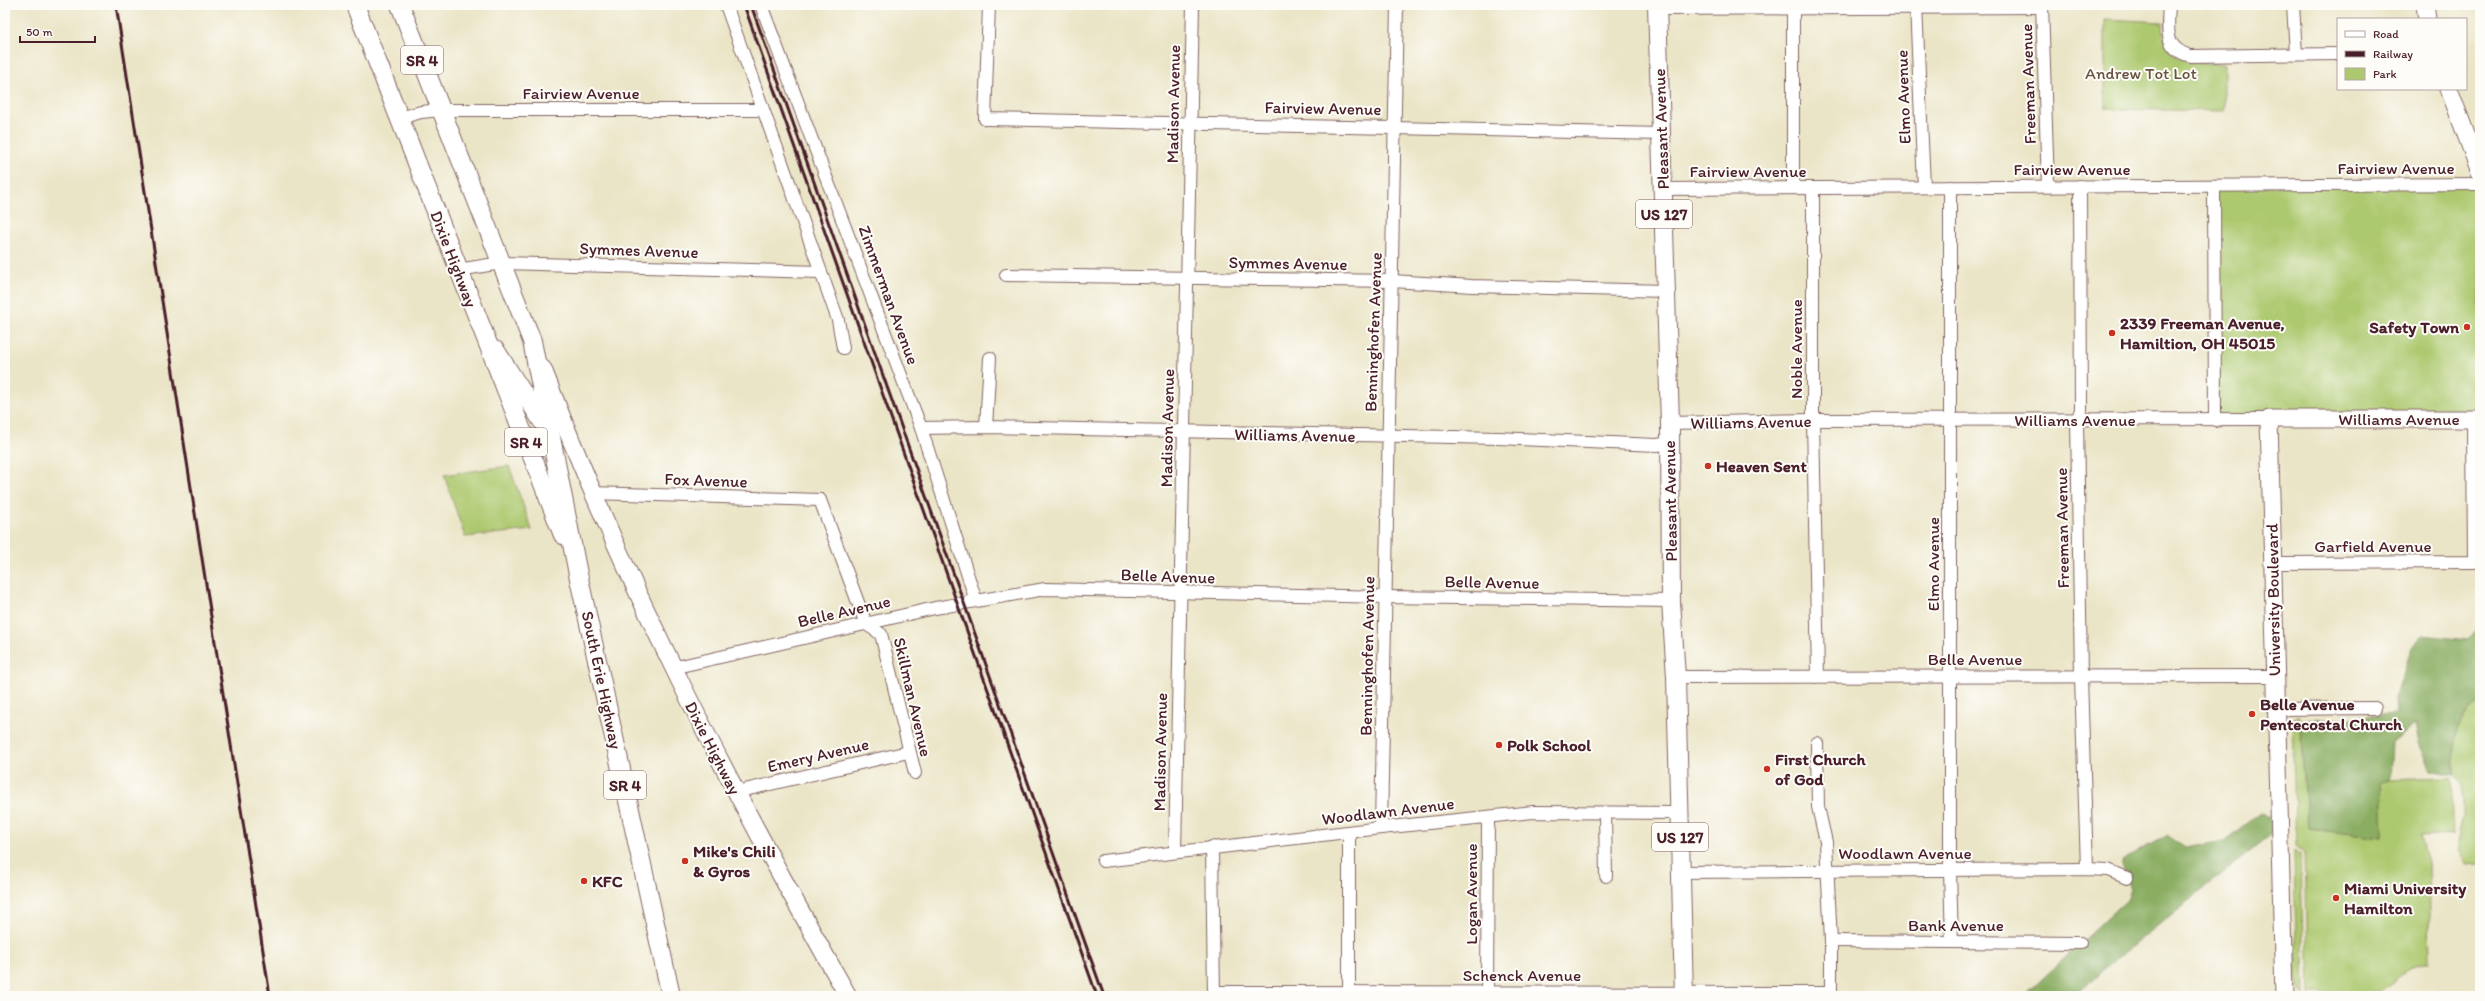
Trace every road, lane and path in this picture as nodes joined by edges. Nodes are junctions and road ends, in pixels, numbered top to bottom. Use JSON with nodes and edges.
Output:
{"nodes":[{"id":1,"x":355,"y":5,"type":"edge"},
{"id":2,"x":400,"y":5,"type":"edge"},
{"id":3,"x":726,"y":5,"type":"edge"},
{"id":4,"x":761,"y":5,"type":"edge"},
{"id":5,"x":989,"y":5,"type":"edge"},
{"id":6,"x":1193,"y":5,"type":"edge"},
{"id":7,"x":1397,"y":5,"type":"edge"},
{"id":8,"x":2169,"y":5,"type":"edge"},
{"id":9,"x":2293,"y":5,"type":"edge"},
{"id":10,"x":2425,"y":5,"type":"edge"},
{"id":11,"x":2042,"y":6,"type":"edge"},
{"id":12,"x":1657,"y":7,"type":"edge"},
{"id":13,"x":1793,"y":7,"type":"edge"},
{"id":14,"x":1916,"y":7,"type":"edge"},
{"id":15,"x":2428,"y":18,"type":"edge"},
{"id":16,"x":2296,"y":54,"type":"junction"},
{"id":17,"x":2337,"y":54,"type":"edge"},
{"id":18,"x":2449,"y":90,"type":"edge"},
{"id":19,"x":441,"y":110,"type":"junction"},
{"id":20,"x":763,"y":110,"type":"junction"},
{"id":21,"x":400,"y":118,"type":"junction"},
{"id":22,"x":1190,"y":122,"type":"junction"},
{"id":23,"x":1395,"y":127,"type":"junction"},
{"id":24,"x":1661,"y":134,"type":"junction"},
{"id":25,"x":2480,"y":172,"type":"edge"},
{"id":26,"x":2480,"y":184,"type":"edge"},
{"id":27,"x":2048,"y":186,"type":"junction"},
{"id":28,"x":2080,"y":186,"type":"junction"},
{"id":29,"x":2214,"y":186,"type":"junction"},
{"id":30,"x":1924,"y":187,"type":"junction"},
{"id":31,"x":1950,"y":187,"type":"junction"},
{"id":32,"x":1793,"y":188,"type":"junction"},
{"id":33,"x":1813,"y":188,"type":"junction"},
{"id":34,"x":1663,"y":189,"type":"junction"},
{"id":35,"x":502,"y":263,"type":"junction"},
{"id":36,"x":458,"y":270,"type":"junction"},
{"id":37,"x":821,"y":272,"type":"junction"},
{"id":38,"x":1006,"y":275,"type":"dead end"},
{"id":39,"x":1188,"y":279,"type":"junction"},
{"id":40,"x":1392,"y":281,"type":"junction"},
{"id":41,"x":1665,"y":291,"type":"junction"},
{"id":42,"x":473,"y":310,"type":"junction"},
{"id":43,"x":532,"y":341,"type":"junction"},
{"id":44,"x":843,"y":348,"type":"dead end"},
{"id":45,"x":990,"y":358,"type":"dead end"},
{"id":46,"x":2269,"y":419,"type":"junction"},
{"id":47,"x":2476,"y":419,"type":"edge"},
{"id":48,"x":1813,"y":420,"type":"junction"},
{"id":49,"x":1949,"y":420,"type":"junction"},
{"id":50,"x":2078,"y":420,"type":"junction"},
{"id":51,"x":2215,"y":420,"type":"junction"},
{"id":52,"x":1670,"y":423,"type":"junction"},
{"id":53,"x":986,"y":427,"type":"junction"},
{"id":54,"x":921,"y":428,"type":"junction"},
{"id":55,"x":1184,"y":432,"type":"junction"},
{"id":56,"x":1387,"y":437,"type":"junction"},
{"id":57,"x":552,"y":438,"type":"junction"},
{"id":58,"x":1669,"y":443,"type":"junction"},
{"id":59,"x":592,"y":493,"type":"junction"},
{"id":60,"x":2272,"y":563,"type":"junction"},
{"id":61,"x":578,"y":574,"type":"junction"},
{"id":62,"x":1180,"y":593,"type":"junction"},
{"id":63,"x":1385,"y":597,"type":"junction"},
{"id":64,"x":976,"y":600,"type":"junction"},
{"id":65,"x":1671,"y":601,"type":"junction"},
{"id":66,"x":866,"y":624,"type":"junction"},
{"id":67,"x":672,"y":668,"type":"junction"},
{"id":68,"x":1950,"y":676,"type":"junction"},
{"id":69,"x":2274,"y":676,"type":"junction"},
{"id":70,"x":1676,"y":677,"type":"junction"},
{"id":71,"x":2081,"y":677,"type":"junction"},
{"id":72,"x":1818,"y":678,"type":"junction"},
{"id":73,"x":2375,"y":708,"type":"dead end"},
{"id":74,"x":2275,"y":709,"type":"junction"},
{"id":75,"x":1817,"y":743,"type":"dead end"},
{"id":76,"x":908,"y":752,"type":"junction"},
{"id":77,"x":915,"y":773,"type":"dead end"},
{"id":78,"x":736,"y":792,"type":"junction"},
{"id":79,"x":1605,"y":813,"type":"junction"},
{"id":80,"x":1679,"y":813,"type":"junction"},
{"id":81,"x":1488,"y":817,"type":"junction"},
{"id":82,"x":1380,"y":828,"type":"junction"},
{"id":83,"x":1349,"y":833,"type":"junction"},
{"id":84,"x":1212,"y":847,"type":"junction"},
{"id":85,"x":1175,"y":851,"type":"junction"},
{"id":86,"x":1103,"y":861,"type":"dead end"},
{"id":87,"x":2087,"y":869,"type":"junction"},
{"id":88,"x":1828,"y":870,"type":"junction"},
{"id":89,"x":1950,"y":870,"type":"junction"},
{"id":90,"x":1681,"y":872,"type":"junction"},
{"id":91,"x":1606,"y":876,"type":"dead end"},
{"id":92,"x":2127,"y":878,"type":"dead end"},
{"id":93,"x":1831,"y":941,"type":"junction"},
{"id":94,"x":1952,"y":942,"type":"junction"},
{"id":95,"x":2080,"y":943,"type":"dead end"},
{"id":96,"x":1214,"y":994,"type":"edge"},
{"id":97,"x":1349,"y":994,"type":"edge"},
{"id":98,"x":1487,"y":994,"type":"edge"},
{"id":99,"x":1684,"y":994,"type":"edge"},
{"id":100,"x":1831,"y":994,"type":"edge"},
{"id":101,"x":671,"y":996,"type":"edge"},
{"id":102,"x":848,"y":996,"type":"edge"},
{"id":103,"x":2284,"y":996,"type":"edge"}],
"edges":[{"from":1,"to":21,"type":"main road","name":"Dixie Highway","number":"SR 4"},
{"from":2,"to":19,"type":"main road","name":"Dixie Highway","number":"SR 4"},
{"from":3,"to":20,"type":"street"},
{"from":4,"to":54,"type":"street","name":"Zimmerman Avenue"},
{"from":5,"to":22,"type":"street","name":"Fairview Avenue"},
{"from":6,"to":22,"type":"street","name":"Madison Avenue"},
{"from":7,"to":23,"type":"street","name":"Benninghofen Avenue"},
{"from":8,"to":16,"type":"street"},
{"from":9,"to":16,"type":"street"},
{"from":10,"to":15,"type":"street"},
{"from":11,"to":14,"type":"street"},
{"from":11,"to":27,"type":"street","name":"Freeman Avenue"},
{"from":12,"to":13,"type":"street"},
{"from":12,"to":24,"type":"main road","name":"Pleasant Avenue","number":"US 127"},
{"from":13,"to":14,"type":"street"},
{"from":13,"to":32,"type":"street"},
{"from":14,"to":30,"type":"street","name":"Elmo Avenue"},
{"from":16,"to":17,"type":"street"},
{"from":18,"to":25,"type":"street"},
{"from":19,"to":20,"type":"street","name":"Fairview Avenue"},
{"from":19,"to":21,"type":"street","name":"Fairview Avenue"},
{"from":19,"to":35,"type":"main road","name":"Dixie Highway","number":"SR 4"},
{"from":20,"to":37,"type":"street"},
{"from":21,"to":36,"type":"main road","name":"Dixie Highway","number":"SR 4"},
{"from":22,"to":23,"type":"street","name":"Fairview Avenue"},
{"from":22,"to":39,"type":"street","name":"Madison Avenue"},
{"from":23,"to":24,"type":"street","name":"Fairview Avenue"},
{"from":23,"to":40,"type":"street","name":"Benninghofen Avenue"},
{"from":24,"to":34,"type":"main road","name":"Pleasant Avenue","number":"US 127"},
{"from":26,"to":29,"type":"street","name":"Fairview Avenue"},
{"from":27,"to":28,"type":"street","name":"Fairview Avenue"},
{"from":27,"to":31,"type":"street","name":"Fairview Avenue"},
{"from":28,"to":29,"type":"street","name":"Fairview Avenue"},
{"from":28,"to":50,"type":"street","name":"Freeman Avenue"},
{"from":29,"to":51,"type":"street"},
{"from":30,"to":31,"type":"street","name":"Fairview Avenue"},
{"from":30,"to":33,"type":"street","name":"Fairview Avenue"},
{"from":31,"to":49,"type":"street","name":"Elmo Avenue"},
{"from":32,"to":33,"type":"street","name":"Fairview Avenue"},
{"from":32,"to":34,"type":"street","name":"Fairview Avenue"},
{"from":33,"to":48,"type":"street","name":"Noble Avenue"},
{"from":34,"to":41,"type":"main road","name":"Pleasant Avenue","number":"US 127"},
{"from":35,"to":36,"type":"street","name":"Symmes Avenue"},
{"from":35,"to":37,"type":"street","name":"Symmes Avenue"},
{"from":35,"to":43,"type":"main road","name":"Dixie Highway","number":"SR 4"},
{"from":36,"to":42,"type":"main road","name":"Dixie Highway","number":"SR 4"},
{"from":37,"to":44,"type":"street"},
{"from":38,"to":39,"type":"street","name":"Symmes Avenue"},
{"from":39,"to":40,"type":"street","name":"Symmes Avenue"},
{"from":39,"to":55,"type":"street","name":"Madison Avenue"},
{"from":40,"to":41,"type":"street","name":"Symmes Avenue"},
{"from":40,"to":56,"type":"street","name":"Benninghofen Avenue"},
{"from":41,"to":52,"type":"main road","name":"Pleasant Avenue","number":"US 127"},
{"from":42,"to":57,"type":"street","name":"Dixie Highway"},
{"from":42,"to":61,"type":"main road","name":"South Erie Highway","number":"SR 4"},
{"from":43,"to":57,"type":"main road","name":"South Erie Highway","number":"SR 4"},
{"from":43,"to":59,"type":"street","name":"Dixie Highway"},
{"from":45,"to":53,"type":"street"},
{"from":46,"to":47,"type":"street","name":"Williams Avenue"},
{"from":46,"to":51,"type":"street","name":"Williams Avenue"},
{"from":46,"to":60,"type":"street","name":"University Boulevard"},
{"from":47,"to":60,"type":"street","name":"Garfield Avenue"},
{"from":48,"to":49,"type":"street","name":"Williams Avenue"},
{"from":48,"to":52,"type":"street","name":"Williams Avenue"},
{"from":48,"to":72,"type":"street","name":"Noble Avenue"},
{"from":49,"to":50,"type":"street","name":"Williams Avenue"},
{"from":49,"to":68,"type":"street","name":"Elmo Avenue"},
{"from":50,"to":51,"type":"street","name":"Williams Avenue"},
{"from":50,"to":71,"type":"street","name":"Freeman Avenue"},
{"from":52,"to":58,"type":"main road","name":"Pleasant Avenue","number":"US 127"},
{"from":53,"to":54,"type":"street","name":"Williams Avenue"},
{"from":53,"to":55,"type":"street","name":"Williams Avenue"},
{"from":54,"to":64,"type":"street","name":"Zimmerman Avenue"},
{"from":55,"to":56,"type":"street","name":"Williams Avenue"},
{"from":55,"to":62,"type":"street","name":"Madison Avenue"},
{"from":56,"to":58,"type":"street","name":"Williams Avenue"},
{"from":56,"to":63,"type":"street","name":"Benninghofen Avenue"},
{"from":57,"to":59,"type":"street","name":"Dixie Highway"},
{"from":57,"to":61,"type":"main road","name":"South Erie Highway","number":"SR 4"},
{"from":58,"to":65,"type":"main road","name":"Pleasant Avenue","number":"US 127"},
{"from":59,"to":66,"type":"street","name":"Fox Avenue"},
{"from":59,"to":67,"type":"street","name":"Dixie Highway"},
{"from":60,"to":69,"type":"street","name":"University Boulevard"},
{"from":61,"to":101,"type":"main road","name":"South Erie Highway","number":"SR 4"},
{"from":62,"to":63,"type":"street","name":"Belle Avenue"},
{"from":62,"to":64,"type":"street","name":"Belle Avenue"},
{"from":62,"to":85,"type":"street","name":"Madison Avenue"},
{"from":63,"to":65,"type":"street","name":"Belle Avenue"},
{"from":63,"to":82,"type":"street","name":"Benninghofen Avenue"},
{"from":64,"to":66,"type":"street","name":"Belle Avenue"},
{"from":65,"to":70,"type":"main road","name":"Pleasant Avenue","number":"US 127"},
{"from":66,"to":67,"type":"street","name":"Belle Avenue"},
{"from":66,"to":76,"type":"street","name":"Skillman Avenue"},
{"from":67,"to":78,"type":"street","name":"Dixie Highway"},
{"from":68,"to":71,"type":"street","name":"Belle Avenue"},
{"from":68,"to":72,"type":"street","name":"Belle Avenue"},
{"from":68,"to":89,"type":"street","name":"Elmo Avenue"},
{"from":69,"to":71,"type":"street","name":"Belle Avenue"},
{"from":69,"to":74,"type":"street","name":"University Boulevard"},
{"from":70,"to":72,"type":"street","name":"Belle Avenue"},
{"from":70,"to":80,"type":"main road","name":"Pleasant Avenue","number":"US 127"},
{"from":71,"to":87,"type":"street","name":"Freeman Avenue"},
{"from":73,"to":74,"type":"street"},
{"from":74,"to":103,"type":"street","name":"University Boulevard"},
{"from":75,"to":88,"type":"street"},
{"from":76,"to":77,"type":"street","name":"Skillman Avenue"},
{"from":76,"to":78,"type":"street","name":"Emery Avenue"},
{"from":78,"to":102,"type":"street","name":"Dixie Highway"},
{"from":79,"to":80,"type":"street","name":"Woodlawn Avenue"},
{"from":79,"to":81,"type":"street","name":"Woodlawn Avenue"},
{"from":79,"to":91,"type":"street"},
{"from":80,"to":90,"type":"main road","name":"Pleasant Avenue","number":"US 127"},
{"from":81,"to":82,"type":"street","name":"Woodlawn Avenue"},
{"from":81,"to":98,"type":"street","name":"Logan Avenue"},
{"from":82,"to":83,"type":"street","name":"Woodlawn Avenue"},
{"from":83,"to":84,"type":"street","name":"Woodlawn Avenue"},
{"from":83,"to":97,"type":"street"},
{"from":84,"to":85,"type":"street","name":"Woodlawn Avenue"},
{"from":84,"to":96,"type":"street"},
{"from":85,"to":86,"type":"street","name":"Woodlawn Avenue"},
{"from":87,"to":89,"type":"street","name":"Woodlawn Avenue"},
{"from":87,"to":92,"type":"street","name":"Woodlawn Avenue"},
{"from":88,"to":89,"type":"street","name":"Woodlawn Avenue"},
{"from":88,"to":90,"type":"street","name":"Woodlawn Avenue"},
{"from":88,"to":93,"type":"street"},
{"from":89,"to":94,"type":"street","name":"Elmo Avenue"},
{"from":90,"to":99,"type":"main road","name":"Pleasant Avenue","number":"US 127"},
{"from":93,"to":94,"type":"street","name":"Bank Avenue"},
{"from":93,"to":100,"type":"street"},
{"from":94,"to":95,"type":"street","name":"Bank Avenue"},
{"from":96,"to":97,"type":"street","name":"Schenck Avenue"},
{"from":97,"to":98,"type":"street","name":"Schenck Avenue"},
{"from":98,"to":99,"type":"street","name":"Schenck Avenue"},
{"from":99,"to":100,"type":"street","name":"Schenck Avenue"}]}
